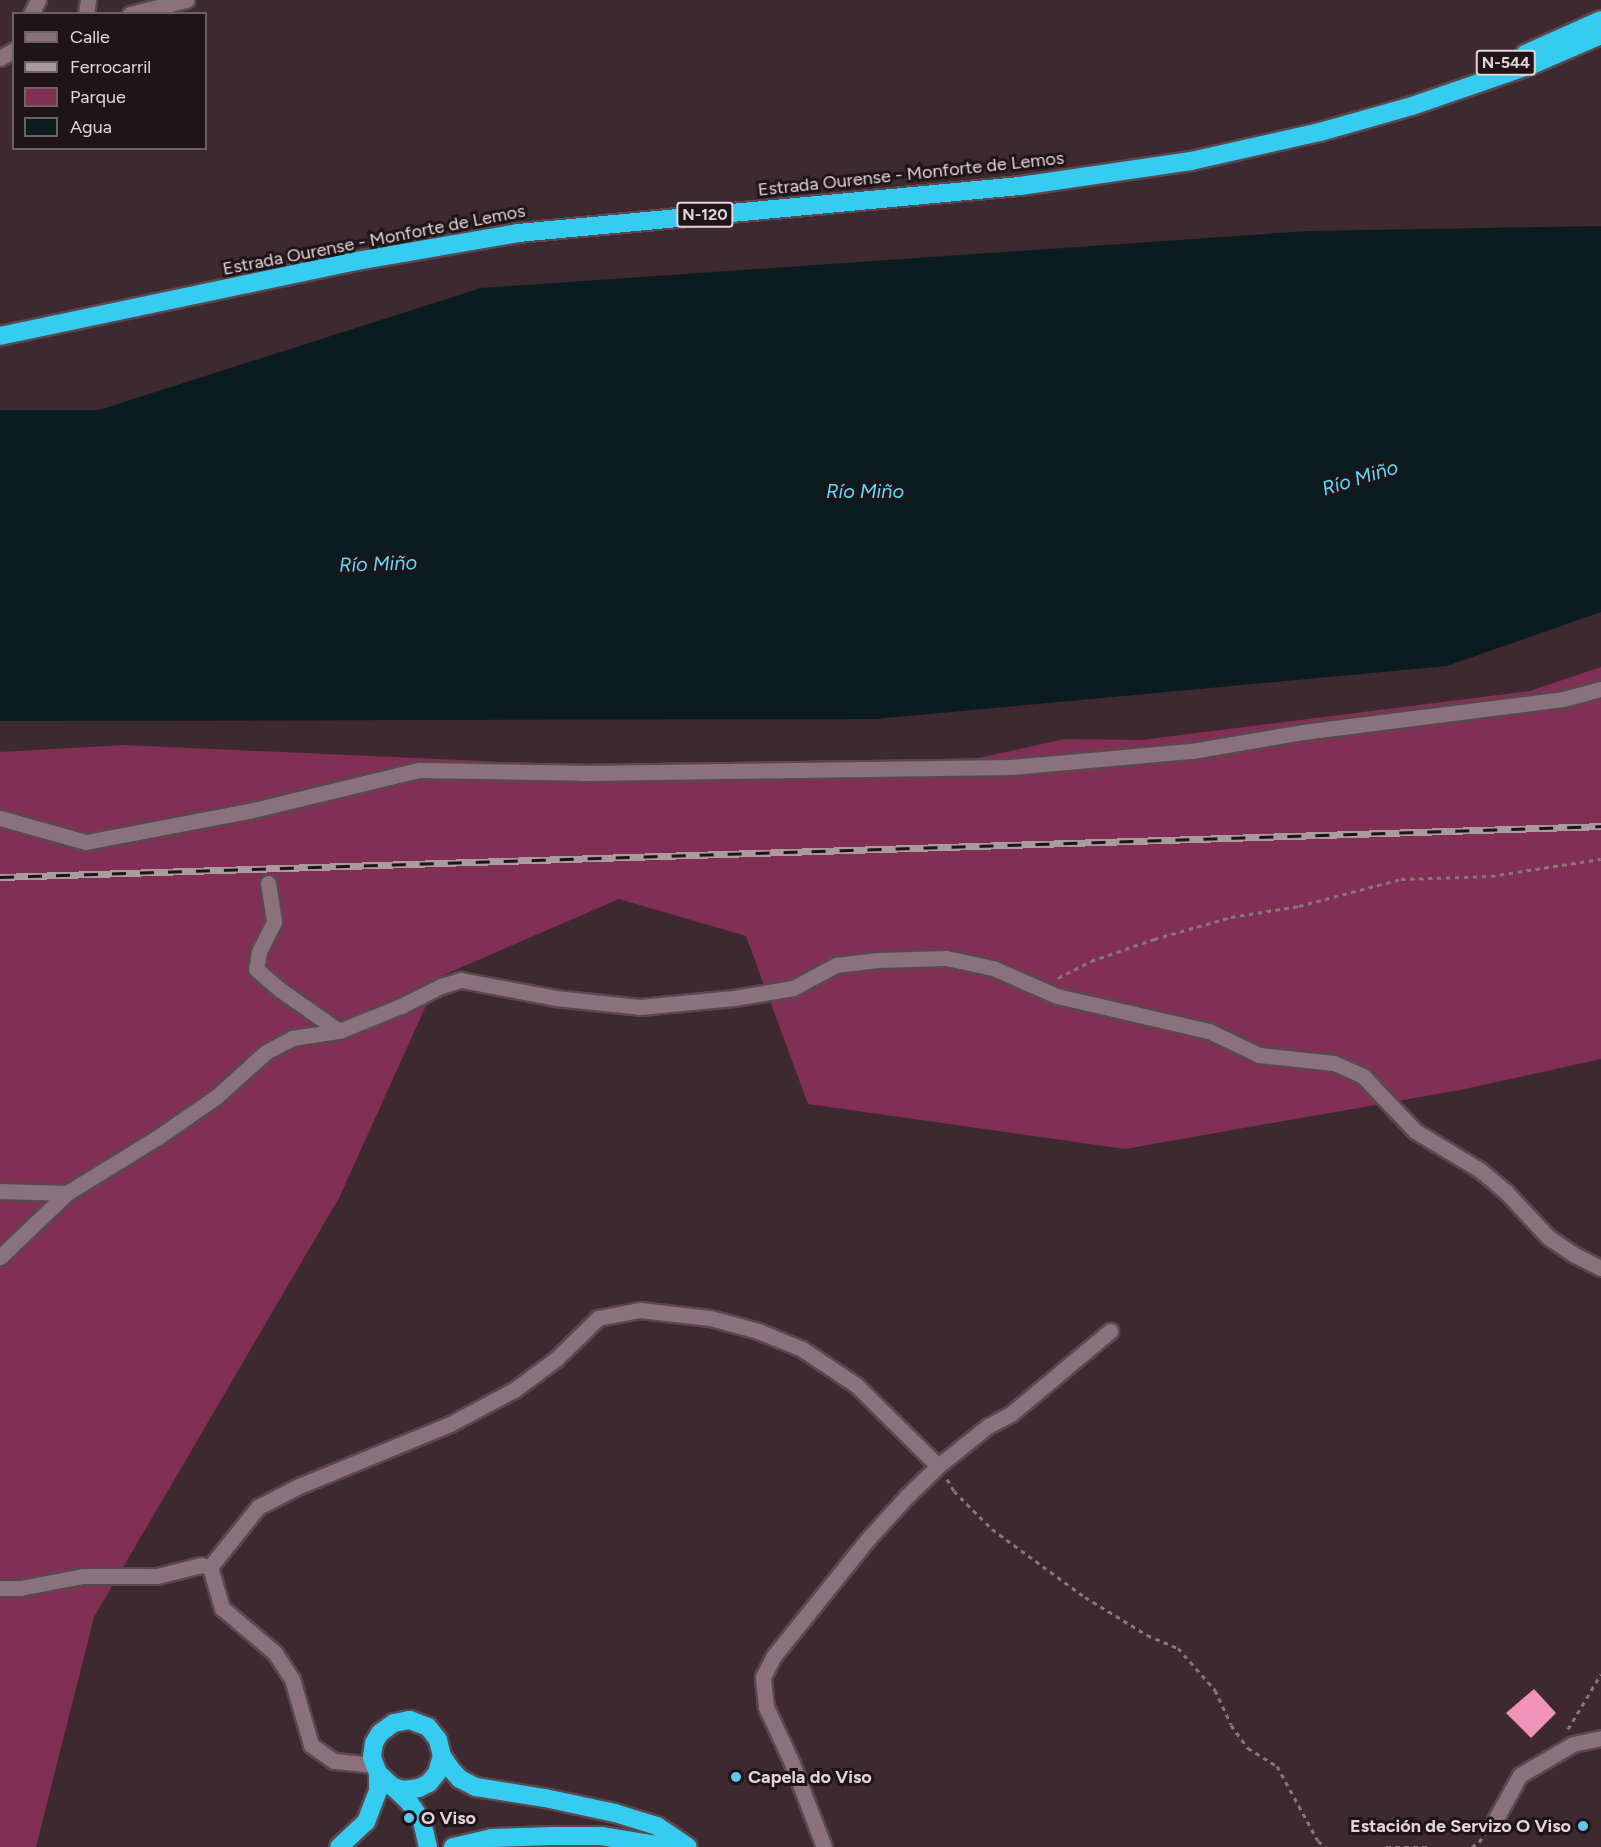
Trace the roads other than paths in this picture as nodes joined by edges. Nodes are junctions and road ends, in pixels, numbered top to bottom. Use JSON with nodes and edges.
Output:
{"nodes":[{"id":1,"x":186,"y":0,"type":"edge"},
{"id":2,"x":138,"y":12,"type":"edge"},
{"id":3,"x":1601,"y":20,"type":"edge"},
{"id":4,"x":1601,"y":35,"type":"edge"},
{"id":5,"x":1412,"y":106,"type":"junction"},
{"id":6,"x":0,"y":336,"type":"edge"},
{"id":7,"x":1601,"y":689,"type":"edge"},
{"id":8,"x":0,"y":818,"type":"edge"},
{"id":9,"x":268,"y":883,"type":"dead end"},
{"id":10,"x":339,"y":1031,"type":"junction"},
{"id":11,"x":0,"y":1191,"type":"edge"},
{"id":12,"x":67,"y":1193,"type":"junction"},
{"id":13,"x":0,"y":1257,"type":"edge"},
{"id":14,"x":1601,"y":1268,"type":"edge"},
{"id":15,"x":1110,"y":1331,"type":"dead end"},
{"id":16,"x":938,"y":1466,"type":"junction"},
{"id":17,"x":210,"y":1567,"type":"junction"},
{"id":18,"x":0,"y":1588,"type":"edge"},
{"id":19,"x":1601,"y":1738,"type":"edge"},
{"id":20,"x":442,"y":1756,"type":"junction"},
{"id":21,"x":381,"y":1774,"type":"junction"},
{"id":22,"x":433,"y":1778,"type":"junction"},
{"id":23,"x":1495,"y":1820,"type":"road end"},
{"id":24,"x":422,"y":1821,"type":"junction"},
{"id":25,"x":628,"y":1840,"type":"junction"},
{"id":26,"x":339,"y":1847,"type":"edge"},
{"id":27,"x":428,"y":1847,"type":"edge"},
{"id":28,"x":453,"y":1847,"type":"edge"},
{"id":29,"x":610,"y":1847,"type":"edge"},
{"id":30,"x":668,"y":1847,"type":"edge"},
{"id":31,"x":688,"y":1847,"type":"edge"},
{"id":32,"x":824,"y":1847,"type":"edge"}],
"edges":[{"from":1,"to":2,"type":"street"},
{"from":3,"to":5,"type":"highway","number":"N-544"},
{"from":4,"to":5,"type":"highway","name":"Estrada Ourense - Monforte de Lemos","number":"N-120"},
{"from":5,"to":6,"type":"highway","name":"Estrada Ourense - Monforte de Lemos","number":"N-120"},
{"from":7,"to":8,"type":"street"},
{"from":9,"to":10,"type":"street"},
{"from":10,"to":12,"type":"street"},
{"from":10,"to":14,"type":"street"},
{"from":11,"to":12,"type":"street"},
{"from":12,"to":13,"type":"street"},
{"from":15,"to":16,"type":"street"},
{"from":16,"to":17,"type":"street"},
{"from":16,"to":32,"type":"street"},
{"from":17,"to":18,"type":"street"},
{"from":17,"to":21,"type":"street"},
{"from":19,"to":23,"type":"street"},
{"from":20,"to":21,"type":"highway"},
{"from":20,"to":22,"type":"highway"},
{"from":20,"to":31,"type":"highway"},
{"from":21,"to":22,"type":"highway"},
{"from":21,"to":24,"type":"highway"},
{"from":21,"to":26,"type":"highway"},
{"from":22,"to":24,"type":"highway"},
{"from":24,"to":27,"type":"highway"},
{"from":25,"to":28,"type":"highway"},
{"from":25,"to":29,"type":"highway"},
{"from":25,"to":30,"type":"highway"}]}
